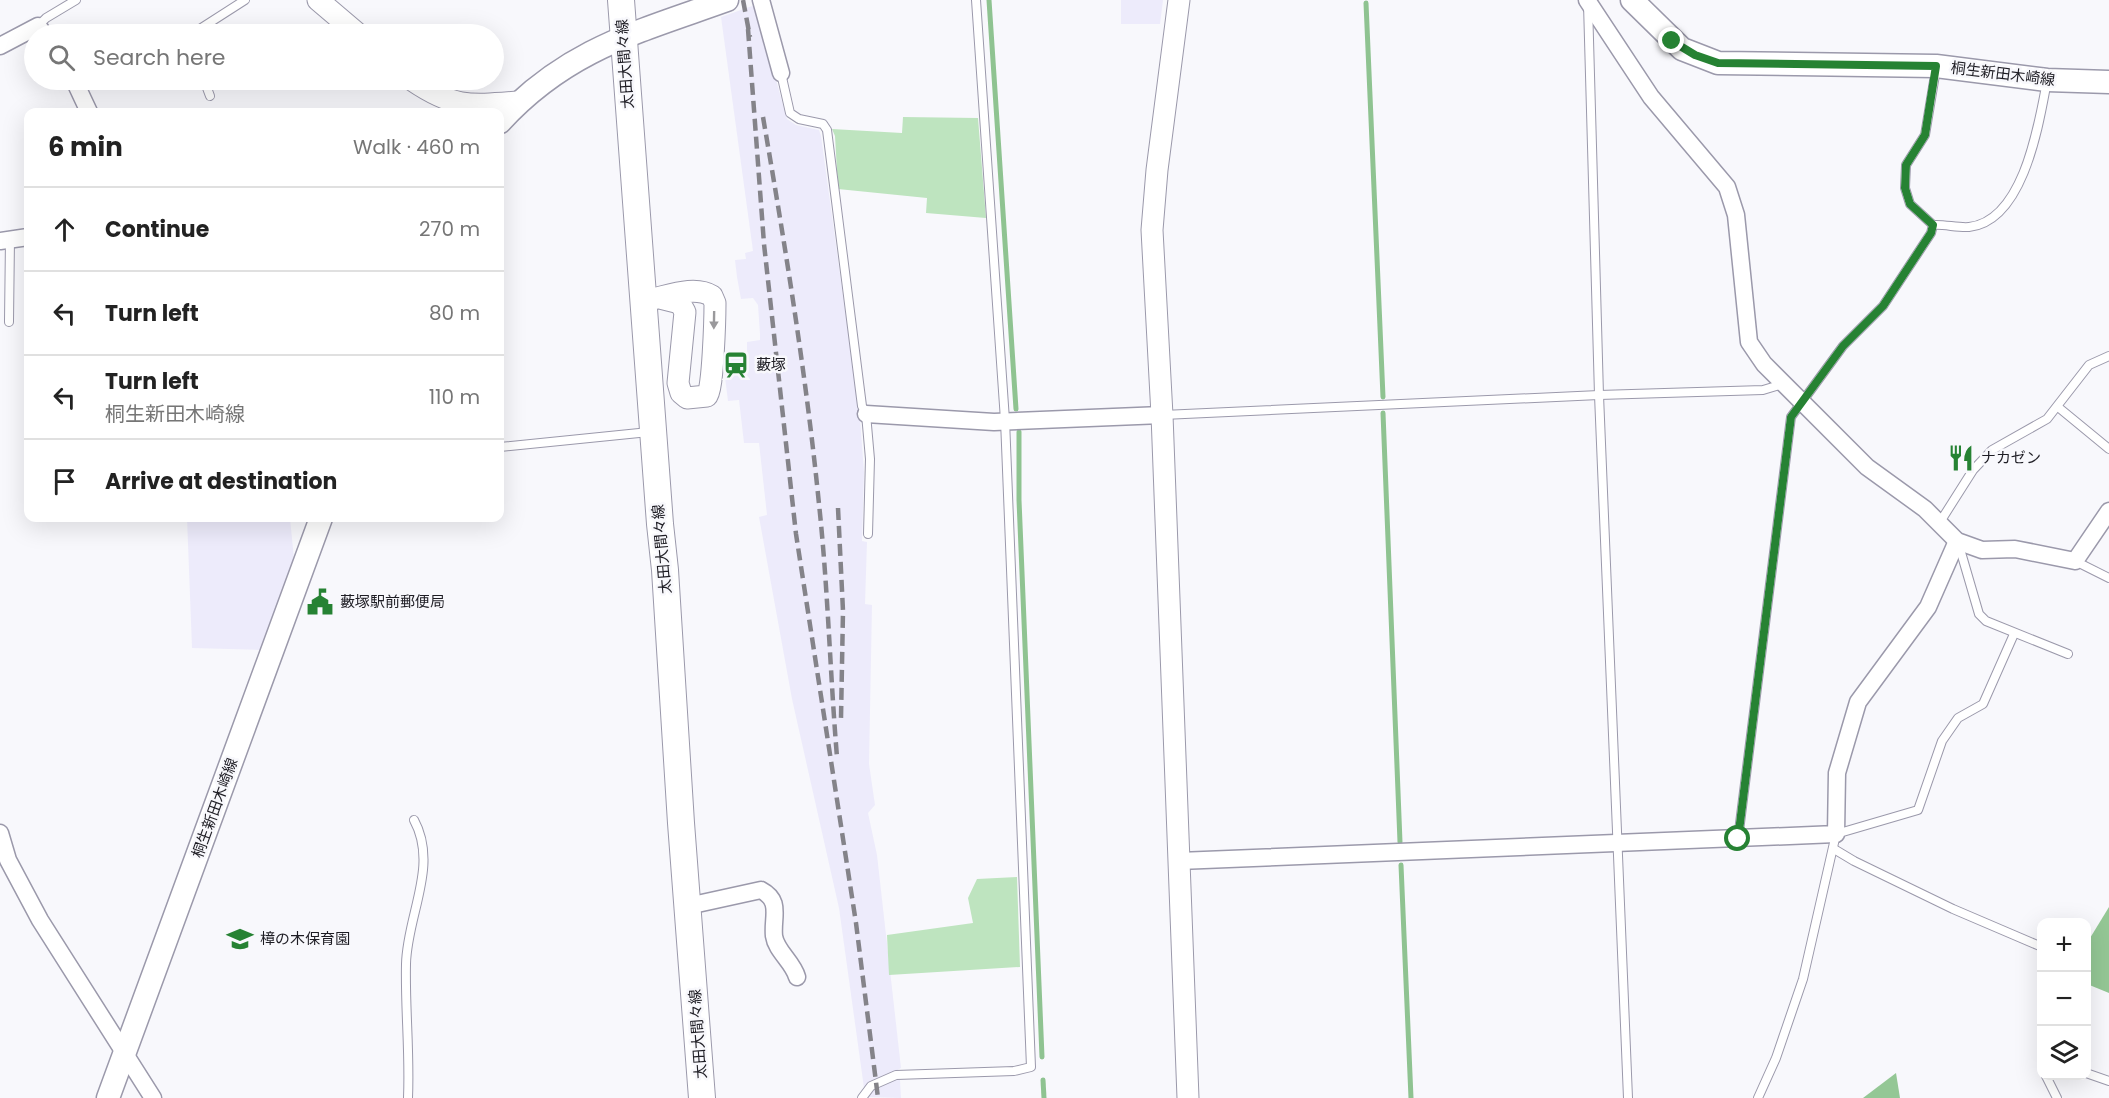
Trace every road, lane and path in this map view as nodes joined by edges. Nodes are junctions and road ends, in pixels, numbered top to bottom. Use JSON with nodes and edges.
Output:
{"nodes":[{"id":1,"x":76,"y":0,"type":"edge"},
{"id":2,"x":245,"y":0,"type":"edge"},
{"id":3,"x":318,"y":0,"type":"edge"},
{"id":4,"x":621,"y":0,"type":"edge"},
{"id":5,"x":727,"y":0,"type":"edge"},
{"id":6,"x":761,"y":0,"type":"edge"},
{"id":7,"x":976,"y":0,"type":"edge"},
{"id":8,"x":1179,"y":0,"type":"edge"},
{"id":9,"x":1632,"y":0,"type":"edge"},
{"id":10,"x":1588,"y":1,"type":"edge"},
{"id":11,"x":44,"y":24,"type":"edge"},
{"id":12,"x":208,"y":24,"type":"edge"},
{"id":13,"x":346,"y":24,"type":"edge"},
{"id":14,"x":623,"y":36,"type":"junction"},
{"id":15,"x":24,"y":37,"type":"edge"},
{"id":16,"x":0,"y":46,"type":"edge"},
{"id":17,"x":1936,"y":66,"type":"junction"},
{"id":18,"x":781,"y":73,"type":"joint"},
{"id":19,"x":2047,"y":80,"type":"junction"},
{"id":20,"x":2109,"y":82,"type":"edge"},
{"id":21,"x":79,"y":90,"type":"edge"},
{"id":22,"x":208,"y":90,"type":"edge"},
{"id":23,"x":428,"y":90,"type":"edge"},
{"id":24,"x":210,"y":96,"type":"dead end"},
{"id":25,"x":518,"y":102,"type":"junction"},
{"id":26,"x":87,"y":108,"type":"edge"},
{"id":27,"x":453,"y":108,"type":"edge"},
{"id":28,"x":504,"y":118,"type":"edge"},
{"id":29,"x":1933,"y":225,"type":"junction"},
{"id":30,"x":24,"y":238,"type":"edge"},
{"id":31,"x":5,"y":240,"type":"edge"},
{"id":32,"x":652,"y":299,"type":"junction"},
{"id":33,"x":9,"y":322,"type":"dead end"},
{"id":34,"x":2109,"y":356,"type":"edge"},
{"id":35,"x":1783,"y":384,"type":"junction"},
{"id":36,"x":1599,"y":395,"type":"junction"},
{"id":37,"x":1804,"y":402,"type":"junction"},
{"id":38,"x":2058,"y":407,"type":"junction"},
{"id":39,"x":866,"y":414,"type":"junction"},
{"id":40,"x":1162,"y":415,"type":"junction"},
{"id":41,"x":1005,"y":420,"type":"junction"},
{"id":42,"x":652,"y":432,"type":"junction"},
{"id":43,"x":504,"y":447,"type":"edge"},
{"id":44,"x":2109,"y":449,"type":"edge"},
{"id":45,"x":2109,"y":511,"type":"edge"},
{"id":46,"x":320,"y":522,"type":"edge"},
{"id":47,"x":1940,"y":522,"type":"junction"},
{"id":48,"x":868,"y":534,"type":"dead end"},
{"id":49,"x":1958,"y":541,"type":"junction"},
{"id":50,"x":2075,"y":561,"type":"junction"},
{"id":51,"x":2109,"y":578,"type":"edge"},
{"id":52,"x":2014,"y":634,"type":"junction"},
{"id":53,"x":2068,"y":654,"type":"dead end"},
{"id":54,"x":414,"y":820,"type":"dead end"},
{"id":55,"x":0,"y":833,"type":"edge"},
{"id":56,"x":1738,"y":839,"type":"junction"},
{"id":57,"x":1835,"y":841,"type":"junction"},
{"id":58,"x":1617,"y":844,"type":"junction"},
{"id":59,"x":1179,"y":861,"type":"junction"},
{"id":60,"x":688,"y":906,"type":"junction"},
{"id":61,"x":2037,"y":945,"type":"edge"},
{"id":62,"x":797,"y":977,"type":"dead end"},
{"id":63,"x":125,"y":1052,"type":"junction"},
{"id":64,"x":2091,"y":1075,"type":"edge"},
{"id":65,"x":2048,"y":1080,"type":"edge"},
{"id":66,"x":2109,"y":1081,"type":"edge"},
{"id":67,"x":108,"y":1098,"type":"edge"},
{"id":68,"x":153,"y":1098,"type":"edge"},
{"id":69,"x":408,"y":1098,"type":"edge"},
{"id":70,"x":702,"y":1098,"type":"edge"},
{"id":71,"x":862,"y":1098,"type":"edge"},
{"id":72,"x":1188,"y":1098,"type":"edge"},
{"id":73,"x":1628,"y":1098,"type":"edge"},
{"id":74,"x":1758,"y":1098,"type":"edge"},
{"id":75,"x":2057,"y":1098,"type":"edge"}],
"edges":[{"from":1,"to":11,"type":"lane"},
{"from":2,"to":12,"type":"lane"},
{"from":3,"to":13,"type":"street"},
{"from":4,"to":14,"type":"main road","name":"太田大間々線"},
{"from":5,"to":14,"type":"main road"},
{"from":6,"to":18,"type":"street"},
{"from":7,"to":41,"type":"lane"},
{"from":8,"to":40,"type":"street"},
{"from":9,"to":17,"type":"main road","name":"桐生新田木崎線"},
{"from":10,"to":35,"type":"street"},
{"from":10,"to":36,"type":"lane"},
{"from":14,"to":25,"type":"main road"},
{"from":14,"to":32,"type":"main road","name":"太田大間々線"},
{"from":15,"to":16,"type":"street"},
{"from":17,"to":19,"type":"main road","name":"桐生新田木崎線"},
{"from":17,"to":29,"type":"lane"},
{"from":18,"to":39,"type":"lane"},
{"from":19,"to":20,"type":"main road","name":"桐生新田木崎線"},
{"from":19,"to":29,"type":"lane"},
{"from":21,"to":26,"type":"street"},
{"from":22,"to":24,"type":"lane"},
{"from":23,"to":27,"type":"street"},
{"from":25,"to":27,"type":"street"},
{"from":25,"to":28,"type":"main road"},
{"from":29,"to":37,"type":"lane"},
{"from":30,"to":31,"type":"street"},
{"from":31,"to":33,"type":"lane"},
{"from":32,"to":32,"type":"street","one_way":true},
{"from":32,"to":42,"type":"main road","name":"太田大間々線"},
{"from":34,"to":38,"type":"lane"},
{"from":35,"to":36,"type":"lane"},
{"from":35,"to":37,"type":"street"},
{"from":36,"to":40,"type":"lane"},
{"from":36,"to":58,"type":"lane"},
{"from":37,"to":47,"type":"street"},
{"from":37,"to":56,"type":"lane"},
{"from":38,"to":44,"type":"lane"},
{"from":38,"to":47,"type":"lane"},
{"from":39,"to":41,"type":"street"},
{"from":39,"to":48,"type":"lane"},
{"from":40,"to":41,"type":"street"},
{"from":40,"to":59,"type":"street"},
{"from":41,"to":71,"type":"lane"},
{"from":42,"to":43,"type":"lane"},
{"from":42,"to":60,"type":"main road","name":"太田大間々線"},
{"from":45,"to":50,"type":"street"},
{"from":46,"to":63,"type":"main road","name":"桐生新田木崎線"},
{"from":47,"to":49,"type":"street"},
{"from":49,"to":50,"type":"street"},
{"from":49,"to":52,"type":"lane"},
{"from":49,"to":57,"type":"street"},
{"from":50,"to":51,"type":"lane"},
{"from":52,"to":53,"type":"lane"},
{"from":52,"to":57,"type":"lane"},
{"from":54,"to":69,"type":"lane"},
{"from":55,"to":63,"type":"street"},
{"from":56,"to":57,"type":"street"},
{"from":56,"to":58,"type":"street"},
{"from":57,"to":61,"type":"lane"},
{"from":57,"to":74,"type":"lane"},
{"from":58,"to":59,"type":"street"},
{"from":58,"to":73,"type":"lane"},
{"from":59,"to":72,"type":"street"},
{"from":60,"to":62,"type":"street"},
{"from":60,"to":70,"type":"main road","name":"太田大間々線"},
{"from":63,"to":67,"type":"main road","name":"桐生新田木崎線"},
{"from":63,"to":68,"type":"street"},
{"from":64,"to":66,"type":"lane"},
{"from":65,"to":75,"type":"lane"}]}
